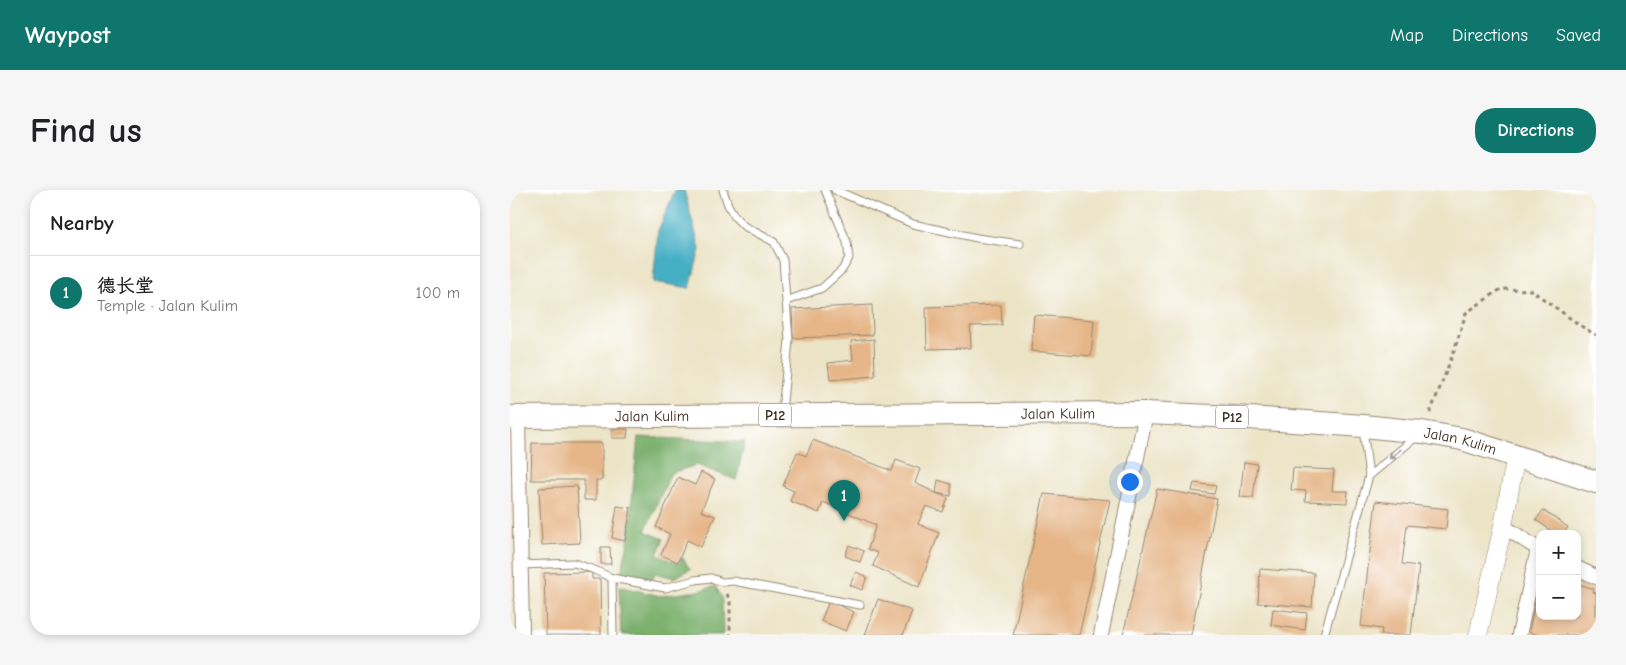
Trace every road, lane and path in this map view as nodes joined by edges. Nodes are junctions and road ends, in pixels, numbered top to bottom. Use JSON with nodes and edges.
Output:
{"nodes":[{"id":1,"x":723,"y":190,"type":"edge"},
{"id":2,"x":825,"y":190,"type":"edge"},
{"id":3,"x":835,"y":190,"type":"edge"},
{"id":4,"x":1020,"y":244,"type":"dead end"},
{"id":5,"x":786,"y":301,"type":"junction"},
{"id":6,"x":1596,"y":335,"type":"edge"},
{"id":7,"x":1146,"y":413,"type":"junction"},
{"id":8,"x":782,"y":415,"type":"junction"},
{"id":9,"x":514,"y":417,"type":"edge"},
{"id":10,"x":1363,"y":426,"type":"junction"},
{"id":11,"x":1422,"y":432,"type":"junction"},
{"id":12,"x":1516,"y":455,"type":"junction"},
{"id":13,"x":1369,"y":476,"type":"junction"},
{"id":14,"x":1596,"y":482,"type":"edge"},
{"id":15,"x":1503,"y":526,"type":"junction"},
{"id":16,"x":1536,"y":547,"type":"edge"},
{"id":17,"x":1536,"y":562,"type":"edge"},
{"id":18,"x":521,"y":565,"type":"junction"},
{"id":19,"x":1581,"y":570,"type":"edge"},
{"id":20,"x":1596,"y":577,"type":"edge"},
{"id":21,"x":612,"y":578,"type":"junction"},
{"id":22,"x":722,"y":582,"type":"junction"},
{"id":23,"x":860,"y":605,"type":"dead end"},
{"id":24,"x":522,"y":635,"type":"edge"},
{"id":25,"x":613,"y":635,"type":"edge"},
{"id":26,"x":730,"y":635,"type":"edge"},
{"id":27,"x":1101,"y":635,"type":"edge"},
{"id":28,"x":1324,"y":635,"type":"edge"},
{"id":29,"x":1478,"y":635,"type":"edge"},
{"id":30,"x":1519,"y":635,"type":"edge"}],
"edges":[{"from":1,"to":5,"type":"lane"},
{"from":2,"to":5,"type":"lane"},
{"from":3,"to":4,"type":"lane"},
{"from":5,"to":8,"type":"lane"},
{"from":6,"to":11,"type":"path"},
{"from":7,"to":8,"type":"main road","name":"Jalan Kulim","number":"P12"},
{"from":7,"to":10,"type":"main road","name":"Jalan Kulim","number":"P12"},
{"from":7,"to":27,"type":"street"},
{"from":8,"to":9,"type":"main road","name":"Jalan Kulim","number":"P12"},
{"from":9,"to":18,"type":"street"},
{"from":10,"to":11,"type":"main road","name":"Jalan Kulim","number":"P12"},
{"from":10,"to":13,"type":"lane"},
{"from":11,"to":12,"type":"main road","name":"Jalan Kulim","number":"P12"},
{"from":11,"to":13,"type":"lane","one_way":true},
{"from":12,"to":14,"type":"main road","name":"Jalan Kulim","number":"P12"},
{"from":12,"to":15,"type":"street"},
{"from":13,"to":28,"type":"lane"},
{"from":15,"to":16,"type":"street"},
{"from":15,"to":29,"type":"street"},
{"from":17,"to":30,"type":"street"},
{"from":18,"to":21,"type":"lane"},
{"from":18,"to":24,"type":"street"},
{"from":19,"to":20,"type":"street"},
{"from":21,"to":22,"type":"lane"},
{"from":21,"to":25,"type":"lane"},
{"from":22,"to":23,"type":"lane"},
{"from":22,"to":26,"type":"path"}]}
